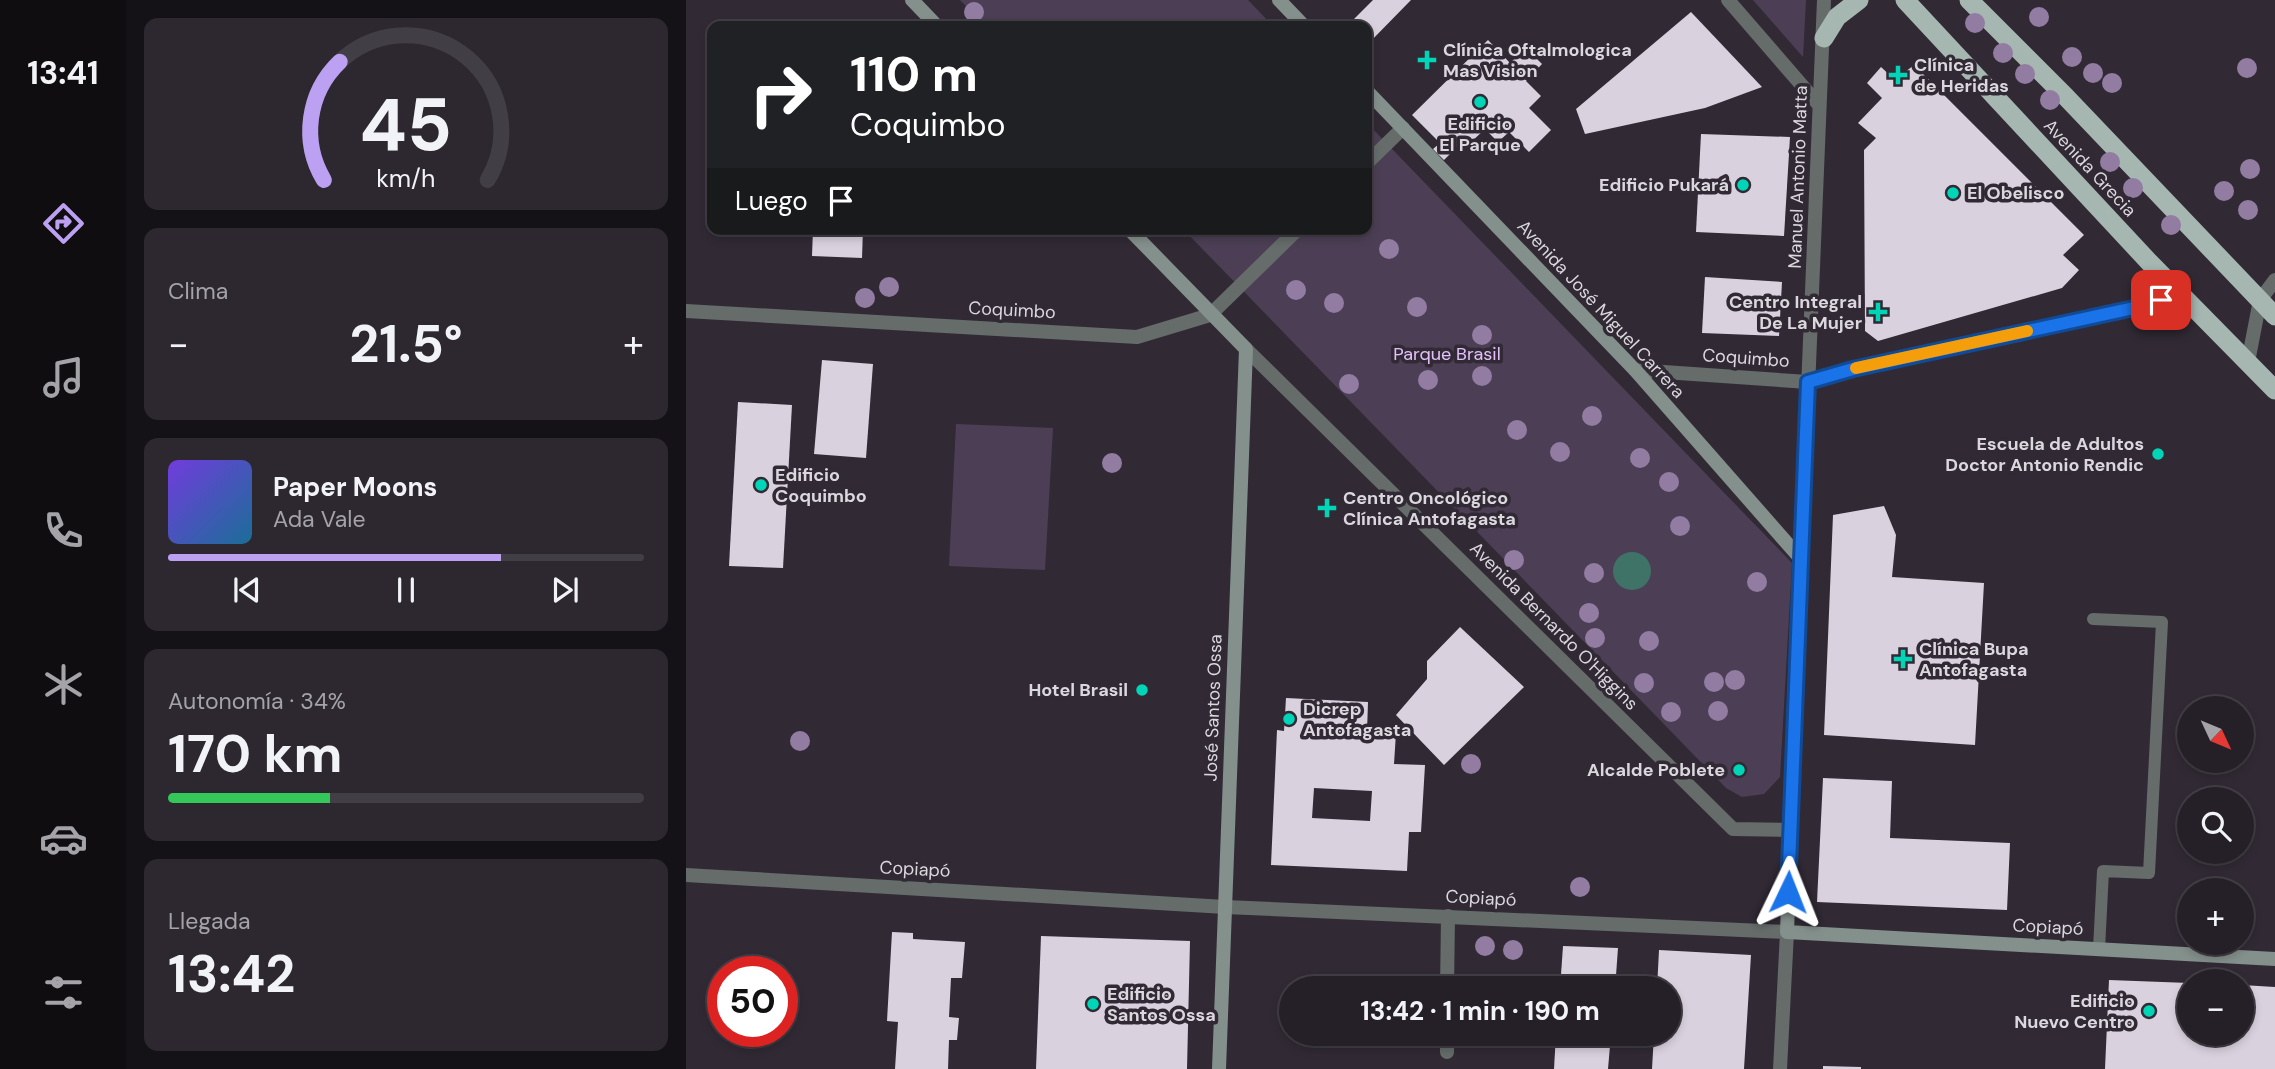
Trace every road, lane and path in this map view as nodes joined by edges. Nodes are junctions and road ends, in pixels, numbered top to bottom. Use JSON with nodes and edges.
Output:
{"nodes":[{"id":1,"x":912,"y":0,"type":"edge"},
{"id":2,"x":1279,"y":0,"type":"edge"},
{"id":3,"x":1728,"y":0,"type":"edge"},
{"id":4,"x":1824,"y":0,"type":"edge"},
{"id":5,"x":1859,"y":0,"type":"edge"},
{"id":6,"x":1905,"y":0,"type":"edge"},
{"id":7,"x":1969,"y":0,"type":"edge"},
{"id":8,"x":932,"y":21,"type":"edge"},
{"id":9,"x":1299,"y":21,"type":"edge"},
{"id":10,"x":1824,"y":38,"type":"junction"},
{"id":11,"x":1372,"y":96,"type":"edge"},
{"id":12,"x":1819,"y":105,"type":"junction"},
{"id":13,"x":1403,"y":128,"type":"junction"},
{"id":14,"x":1372,"y":158,"type":"edge"},
{"id":15,"x":1135,"y":235,"type":"edge"},
{"id":16,"x":1292,"y":235,"type":"edge"},
{"id":17,"x":2275,"y":280,"type":"edge"},
{"id":18,"x":2180,"y":293,"type":"junction"},
{"id":19,"x":2260,"y":300,"type":"junction"},
{"id":20,"x":686,"y":312,"type":"edge"},
{"id":21,"x":1210,"y":314,"type":"junction"},
{"id":22,"x":2275,"y":316,"type":"edge"},
{"id":23,"x":1246,"y":349,"type":"junction"},
{"id":24,"x":2248,"y":362,"type":"junction"},
{"id":25,"x":1635,"y":370,"type":"junction"},
{"id":26,"x":1808,"y":382,"type":"junction"},
{"id":27,"x":2275,"y":390,"type":"edge"},
{"id":28,"x":1801,"y":559,"type":"junction"},
{"id":29,"x":2093,"y":619,"type":"dead end"},
{"id":30,"x":1791,"y":830,"type":"junction"},
{"id":31,"x":686,"y":875,"type":"edge"},
{"id":32,"x":1225,"y":907,"type":"junction"},
{"id":33,"x":1448,"y":916,"type":"junction"},
{"id":34,"x":1787,"y":932,"type":"junction"},
{"id":35,"x":2099,"y":949,"type":"junction"},
{"id":36,"x":2275,"y":959,"type":"edge"},
{"id":37,"x":1447,"y":976,"type":"edge"},
{"id":38,"x":1447,"y":1046,"type":"edge"},
{"id":39,"x":1447,"y":1052,"type":"dead end"},
{"id":40,"x":1219,"y":1069,"type":"edge"},
{"id":41,"x":1780,"y":1069,"type":"edge"}],
"edges":[{"from":1,"to":8,"type":"main road"},
{"from":2,"to":9,"type":"main road"},
{"from":3,"to":12,"type":"street"},
{"from":4,"to":10,"type":"street","name":"Manuel Antonio Matta"},
{"from":5,"to":10,"type":"highway"},
{"from":6,"to":18,"type":"highway","name":"Avenida Grecia"},
{"from":7,"to":19,"type":"highway","name":"Avenida Grecia"},
{"from":10,"to":12,"type":"street","name":"Manuel Antonio Matta"},
{"from":11,"to":13,"type":"main road","name":"Avenida José Miguel Carrera"},
{"from":12,"to":26,"type":"street","name":"Manuel Antonio Matta"},
{"from":13,"to":14,"type":"street"},
{"from":13,"to":25,"type":"main road","name":"Avenida José Miguel Carrera"},
{"from":15,"to":21,"type":"main road","name":"Avenida Bernardo O'Higgins"},
{"from":16,"to":21,"type":"street","name":"Coquimbo"},
{"from":17,"to":19,"type":"street"},
{"from":18,"to":24,"type":"highway","name":"Avenida Grecia"},
{"from":18,"to":26,"type":"street","name":"Coquimbo"},
{"from":19,"to":22,"type":"highway","name":"Avenida Grecia"},
{"from":19,"to":24,"type":"street"},
{"from":20,"to":21,"type":"street","name":"Coquimbo"},
{"from":21,"to":23,"type":"main road","name":"Avenida Bernardo O'Higgins"},
{"from":23,"to":30,"type":"street","name":"Avenida Bernardo O'Higgins"},
{"from":23,"to":32,"type":"main road","name":"José Santos Ossa"},
{"from":24,"to":27,"type":"highway","name":"Avenida Grecia"},
{"from":25,"to":26,"type":"street","name":"Coquimbo"},
{"from":25,"to":28,"type":"main road","name":"Avenida José Miguel Carrera"},
{"from":26,"to":28,"type":"street","name":"Manuel Antonio Matta"},
{"from":28,"to":30,"type":"main road","name":"Manuel Antonio Matta"},
{"from":29,"to":35,"type":"lane"},
{"from":30,"to":34,"type":"main road","name":"Manuel Antonio Matta"},
{"from":31,"to":32,"type":"street","name":"Copiapó"},
{"from":32,"to":33,"type":"street","name":"Copiapó"},
{"from":32,"to":40,"type":"main road","name":"José Santos Ossa"},
{"from":33,"to":34,"type":"street","name":"Copiapó"},
{"from":33,"to":37,"type":"street"},
{"from":34,"to":35,"type":"main road","name":"Copiapó"},
{"from":34,"to":41,"type":"street","name":"Manuel Antonio Matta"},
{"from":35,"to":36,"type":"main road","name":"Copiapó"},
{"from":38,"to":39,"type":"street"}]}
